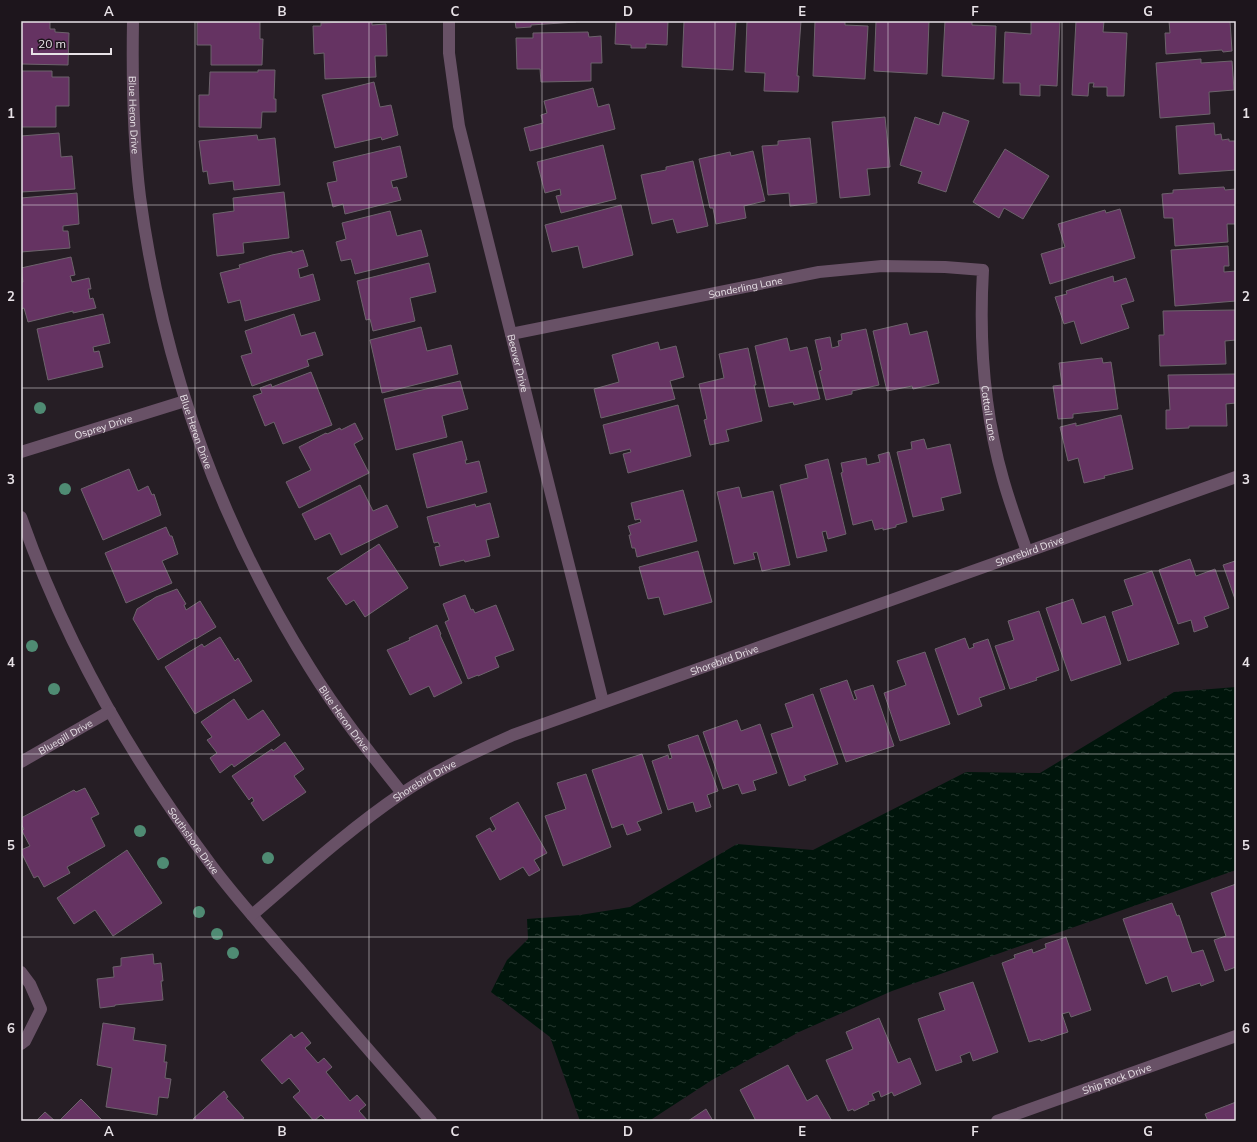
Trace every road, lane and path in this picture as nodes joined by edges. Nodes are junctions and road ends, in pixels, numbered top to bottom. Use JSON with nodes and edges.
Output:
{"nodes":[{"id":1,"x":133,"y":21,"type":"edge"},
{"id":2,"x":449,"y":21,"type":"edge"},
{"id":3,"x":983,"y":270,"type":"joint"},
{"id":4,"x":510,"y":334,"type":"junction"},
{"id":5,"x":184,"y":401,"type":"junction"},
{"id":6,"x":21,"y":452,"type":"edge"},
{"id":7,"x":1236,"y":477,"type":"edge"},
{"id":8,"x":21,"y":517,"type":"edge"},
{"id":9,"x":1027,"y":552,"type":"junction"},
{"id":10,"x":603,"y":702,"type":"junction"},
{"id":11,"x":110,"y":711,"type":"junction"},
{"id":12,"x":21,"y":762,"type":"edge"},
{"id":13,"x":402,"y":793,"type":"junction"},
{"id":14,"x":252,"y":915,"type":"junction"},
{"id":15,"x":21,"y":972,"type":"edge"},
{"id":16,"x":1236,"y":1036,"type":"edge"},
{"id":17,"x":21,"y":1044,"type":"edge"},
{"id":18,"x":431,"y":1121,"type":"edge"},
{"id":19,"x":997,"y":1121,"type":"edge"}],
"edges":[{"from":1,"to":5,"type":"street","name":"Blue Heron Drive"},
{"from":2,"to":4,"type":"street","name":"Beaver Drive"},
{"from":3,"to":4,"type":"street","name":"Sanderling Lane"},
{"from":3,"to":9,"type":"street","name":"Cattail Lane"},
{"from":4,"to":10,"type":"street","name":"Beaver Drive"},
{"from":5,"to":6,"type":"street","name":"Osprey Drive"},
{"from":5,"to":13,"type":"street","name":"Blue Heron Drive"},
{"from":7,"to":9,"type":"street","name":"Shorebird Drive"},
{"from":8,"to":11,"type":"street","name":"Southshore Drive"},
{"from":9,"to":10,"type":"street","name":"Shorebird Drive"},
{"from":10,"to":13,"type":"street","name":"Shorebird Drive"},
{"from":11,"to":12,"type":"street","name":"Bluegill Drive"},
{"from":11,"to":14,"type":"street","name":"Southshore Drive"},
{"from":13,"to":14,"type":"street","name":"Shorebird Drive"},
{"from":14,"to":18,"type":"street","name":"Southshore Drive"},
{"from":15,"to":17,"type":"street"},
{"from":16,"to":19,"type":"street","name":"Ship Rock Drive"}]}
